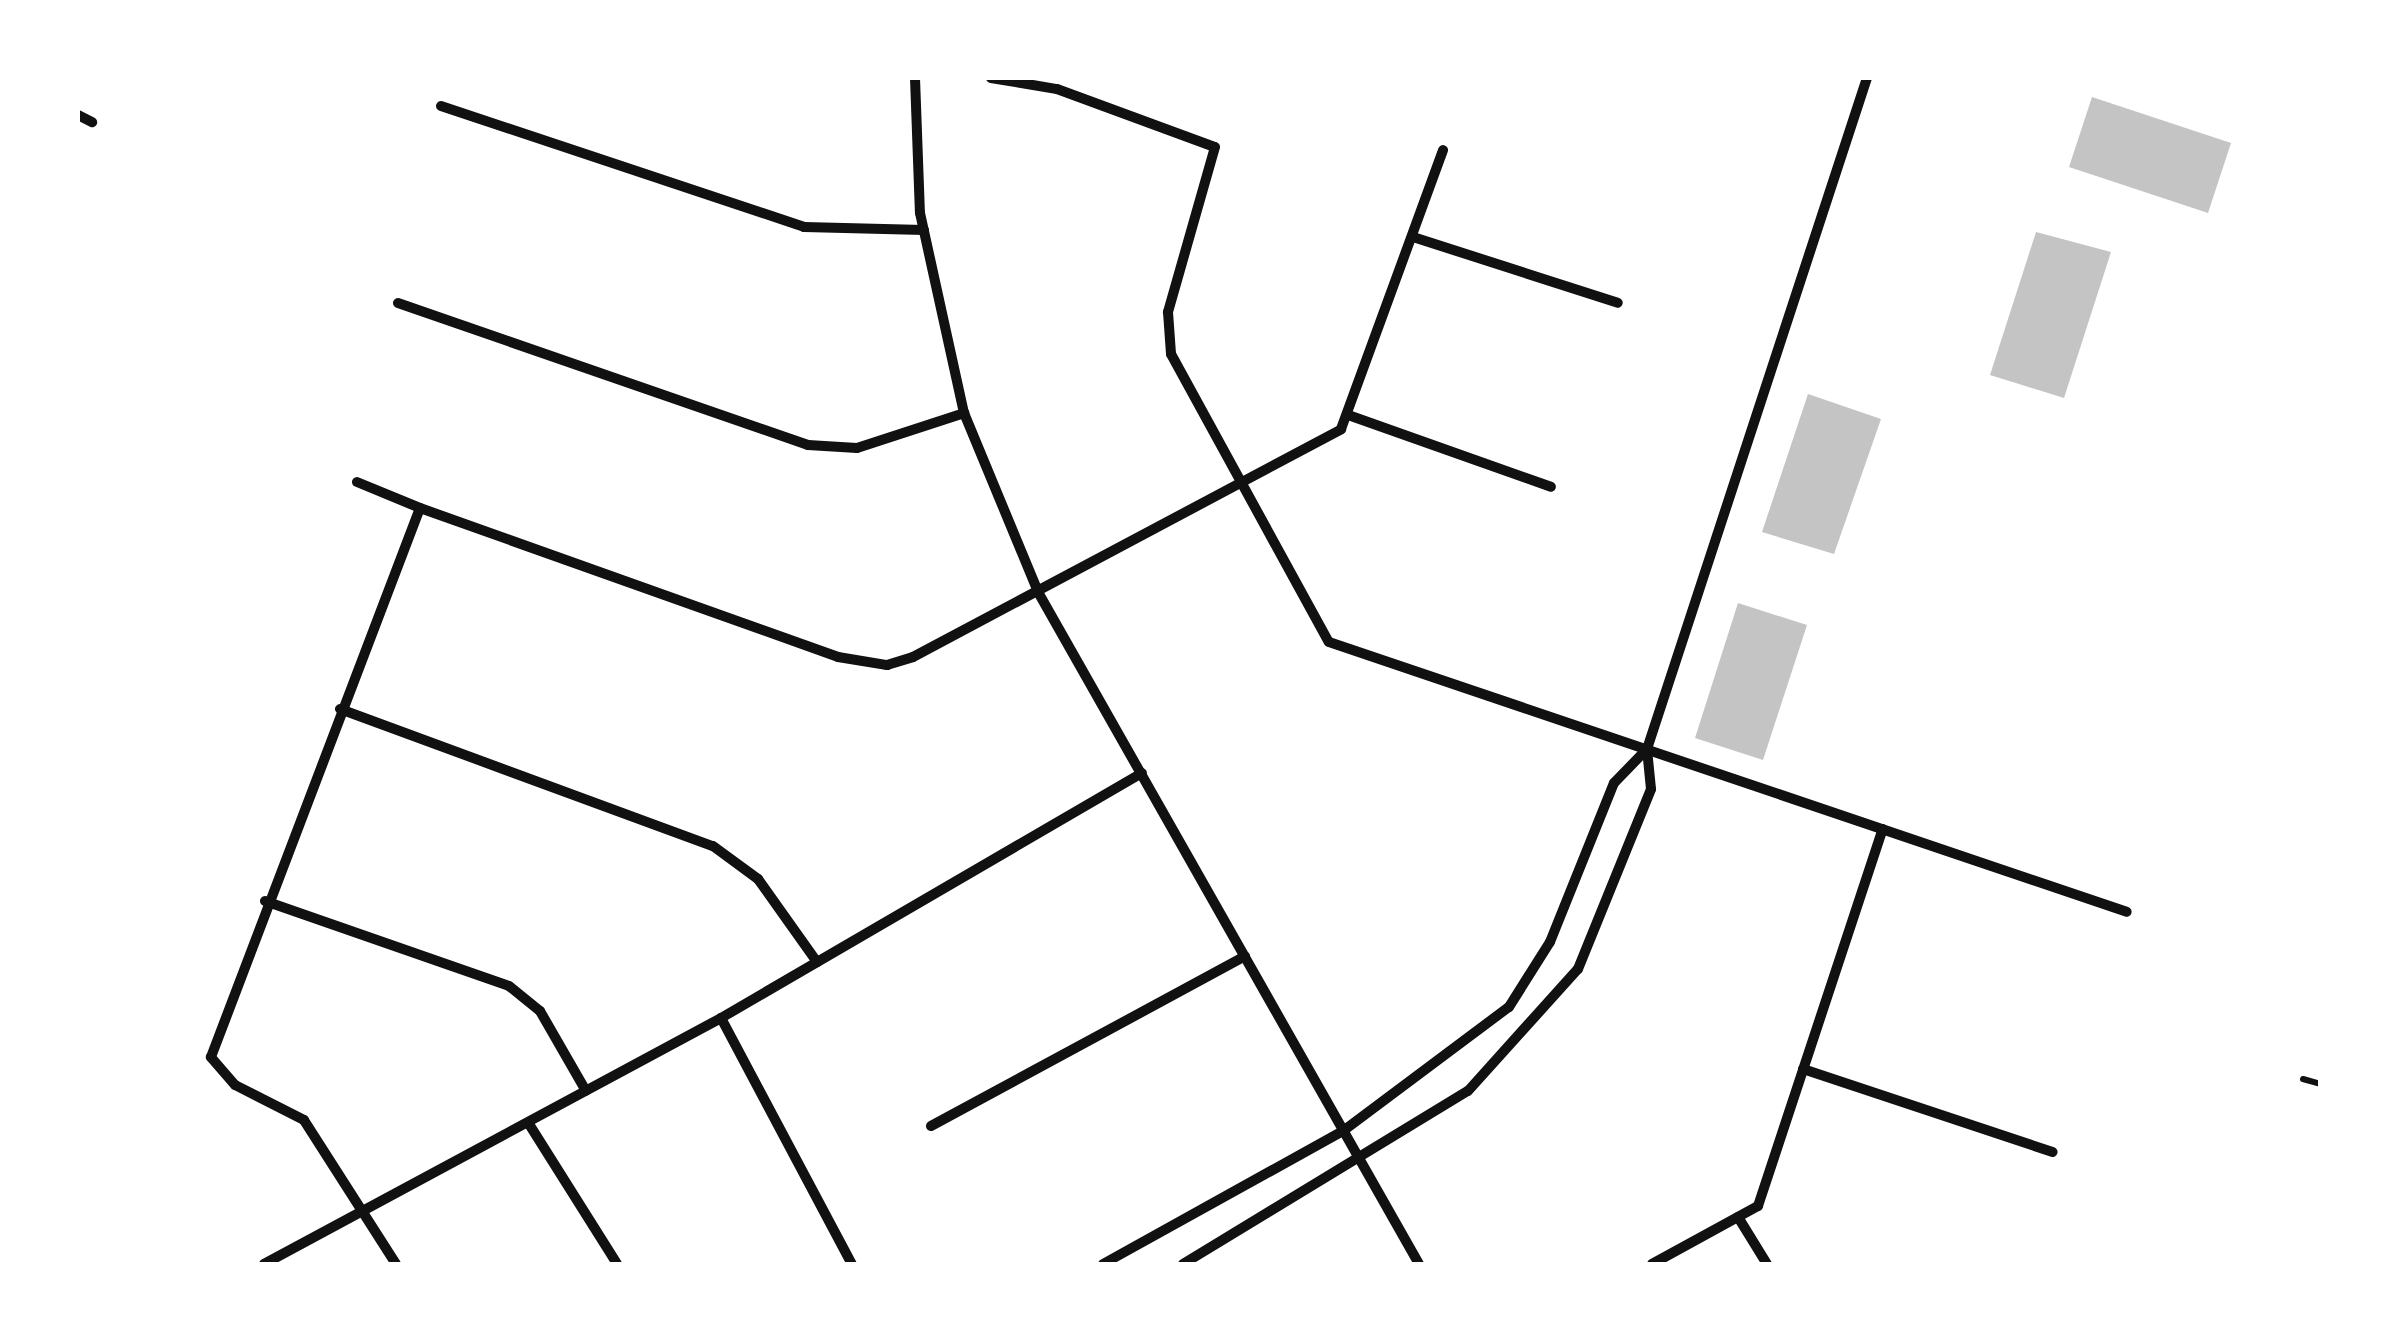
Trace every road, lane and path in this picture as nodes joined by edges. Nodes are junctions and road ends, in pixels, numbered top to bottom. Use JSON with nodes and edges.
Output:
{"nodes":[{"id":1,"x":915,"y":78,"type":"edge"},
{"id":2,"x":991,"y":78,"type":"edge"},
{"id":3,"x":1867,"y":78,"type":"edge"},
{"id":4,"x":441,"y":106,"type":"dead end"},
{"id":5,"x":78,"y":116,"type":"edge"},
{"id":6,"x":92,"y":122,"type":"dead end"},
{"id":7,"x":1443,"y":150,"type":"dead end"},
{"id":8,"x":924,"y":230,"type":"junction"},
{"id":9,"x":1413,"y":237,"type":"junction"},
{"id":10,"x":398,"y":303,"type":"dead end"},
{"id":11,"x":1618,"y":304,"type":"dead end"},
{"id":12,"x":964,"y":413,"type":"junction"},
{"id":13,"x":1350,"y":416,"type":"junction"},
{"id":14,"x":357,"y":482,"type":"dead end"},
{"id":15,"x":1242,"y":485,"type":"junction"},
{"id":16,"x":1551,"y":487,"type":"dead end"},
{"id":17,"x":420,"y":508,"type":"junction"},
{"id":18,"x":1038,"y":592,"type":"junction"},
{"id":19,"x":340,"y":709,"type":"junction"},
{"id":20,"x":1647,"y":750,"type":"junction"},
{"id":21,"x":1142,"y":772,"type":"junction"},
{"id":22,"x":1883,"y":829,"type":"junction"},
{"id":23,"x":265,"y":902,"type":"junction"},
{"id":24,"x":2127,"y":912,"type":"dead end"},
{"id":25,"x":1245,"y":956,"type":"junction"},
{"id":26,"x":817,"y":962,"type":"junction"},
{"id":27,"x":721,"y":1018,"type":"junction"},
{"id":28,"x":1803,"y":1069,"type":"junction"},
{"id":29,"x":2303,"y":1079,"type":"dead end"},
{"id":30,"x":2320,"y":1084,"type":"edge"},
{"id":31,"x":586,"y":1091,"type":"junction"},
{"id":32,"x":529,"y":1124,"type":"junction"},
{"id":33,"x":931,"y":1126,"type":"dead end"},
{"id":34,"x":1343,"y":1131,"type":"junction"},
{"id":35,"x":2054,"y":1152,"type":"dead end"},
{"id":36,"x":1361,"y":1163,"type":"junction"},
{"id":37,"x":365,"y":1210,"type":"junction"},
{"id":38,"x":1738,"y":1216,"type":"junction"},
{"id":39,"x":264,"y":1264,"type":"edge"},
{"id":40,"x":396,"y":1264,"type":"edge"},
{"id":41,"x":617,"y":1264,"type":"edge"},
{"id":42,"x":852,"y":1264,"type":"edge"},
{"id":43,"x":1104,"y":1264,"type":"edge"},
{"id":44,"x":1182,"y":1264,"type":"edge"},
{"id":45,"x":1419,"y":1264,"type":"edge"},
{"id":46,"x":1652,"y":1264,"type":"edge"},
{"id":47,"x":1767,"y":1264,"type":"edge"}],
"edges":[{"from":1,"to":8,"type":"street"},
{"from":2,"to":15,"type":"street"},
{"from":3,"to":20,"type":"street"},
{"from":4,"to":8,"type":"street"},
{"from":5,"to":6,"type":"street"},
{"from":7,"to":9,"type":"street"},
{"from":8,"to":12,"type":"street"},
{"from":9,"to":11,"type":"street"},
{"from":9,"to":13,"type":"street"},
{"from":10,"to":12,"type":"street"},
{"from":12,"to":18,"type":"street"},
{"from":13,"to":15,"type":"street"},
{"from":13,"to":16,"type":"street"},
{"from":14,"to":17,"type":"street"},
{"from":15,"to":18,"type":"street"},
{"from":15,"to":20,"type":"street"},
{"from":17,"to":18,"type":"street"},
{"from":17,"to":19,"type":"street"},
{"from":18,"to":21,"type":"street"},
{"from":19,"to":23,"type":"street"},
{"from":19,"to":26,"type":"street"},
{"from":20,"to":22,"type":"street"},
{"from":20,"to":34,"type":"street"},
{"from":20,"to":36,"type":"street"},
{"from":21,"to":25,"type":"street"},
{"from":21,"to":26,"type":"street"},
{"from":22,"to":24,"type":"street"},
{"from":22,"to":28,"type":"street"},
{"from":23,"to":31,"type":"street"},
{"from":23,"to":37,"type":"street"},
{"from":25,"to":33,"type":"street"},
{"from":25,"to":34,"type":"street"},
{"from":26,"to":27,"type":"street"},
{"from":27,"to":31,"type":"street"},
{"from":27,"to":42,"type":"street"},
{"from":28,"to":35,"type":"street"},
{"from":28,"to":38,"type":"street"},
{"from":29,"to":30,"type":"path"},
{"from":31,"to":32,"type":"street"},
{"from":32,"to":37,"type":"street"},
{"from":32,"to":41,"type":"street"},
{"from":34,"to":36,"type":"street"},
{"from":34,"to":43,"type":"street"},
{"from":36,"to":44,"type":"street"},
{"from":36,"to":45,"type":"street"},
{"from":37,"to":39,"type":"street"},
{"from":37,"to":40,"type":"street"},
{"from":38,"to":46,"type":"street"},
{"from":38,"to":47,"type":"street"}]}
